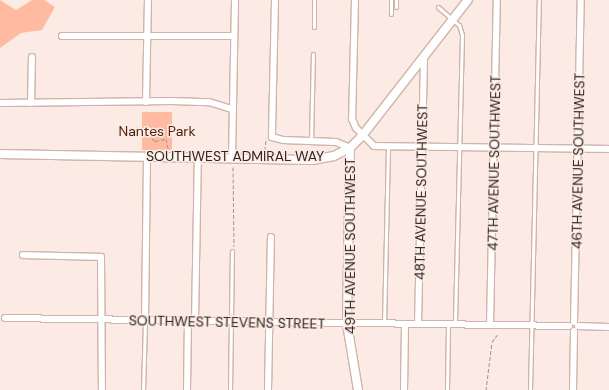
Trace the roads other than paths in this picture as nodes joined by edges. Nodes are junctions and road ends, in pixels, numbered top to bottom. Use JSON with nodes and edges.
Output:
{"nodes":[{"id":1,"x":148,"y":0,"type":"edge"},
{"id":2,"x":236,"y":0,"type":"edge"},
{"id":3,"x":275,"y":0,"type":"edge"},
{"id":4,"x":314,"y":0,"type":"edge"},
{"id":5,"x":355,"y":0,"type":"edge"},
{"id":6,"x":391,"y":0,"type":"edge"},
{"id":7,"x":396,"y":0,"type":"edge"},
{"id":8,"x":468,"y":0,"type":"edge"},
{"id":9,"x":497,"y":0,"type":"edge"},
{"id":10,"x":539,"y":0,"type":"edge"},
{"id":11,"x":581,"y":0,"type":"edge"},
{"id":12,"x":396,"y":7,"type":"dead end"},
{"id":13,"x":438,"y":7,"type":"dead end"},
{"id":14,"x":391,"y":14,"type":"dead end"},
{"id":15,"x":454,"y":19,"type":"junction"},
{"id":16,"x":314,"y":27,"type":"dead end"},
{"id":17,"x":62,"y":36,"type":"dead end"},
{"id":18,"x":146,"y":36,"type":"junction"},
{"id":19,"x":234,"y":36,"type":"junction"},
{"id":20,"x":314,"y":54,"type":"dead end"},
{"id":21,"x":32,"y":57,"type":"dead end"},
{"id":22,"x":424,"y":59,"type":"junction"},
{"id":23,"x":146,"y":102,"type":"junction"},
{"id":24,"x":0,"y":103,"type":"edge"},
{"id":25,"x":31,"y":103,"type":"junction"},
{"id":26,"x":232,"y":108,"type":"junction"},
{"id":27,"x":362,"y":136,"type":"junction"},
{"id":28,"x":311,"y":141,"type":"junction"},
{"id":29,"x":388,"y":146,"type":"junction"},
{"id":30,"x":422,"y":146,"type":"junction"},
{"id":31,"x":459,"y":147,"type":"junction"},
{"id":32,"x":495,"y":147,"type":"junction"},
{"id":33,"x":350,"y":148,"type":"junction"},
{"id":34,"x":535,"y":148,"type":"junction"},
{"id":35,"x":578,"y":149,"type":"junction"},
{"id":36,"x":609,"y":149,"type":"edge"},
{"id":37,"x":0,"y":154,"type":"edge"},
{"id":38,"x":147,"y":156,"type":"junction"},
{"id":39,"x":198,"y":157,"type":"junction"},
{"id":40,"x":232,"y":158,"type":"junction"},
{"id":41,"x":271,"y":238,"type":"dead end"},
{"id":42,"x":232,"y":251,"type":"road end"},
{"id":43,"x":23,"y":255,"type":"dead end"},
{"id":44,"x":6,"y":318,"type":"dead end"},
{"id":45,"x":101,"y":321,"type":"junction"},
{"id":46,"x":145,"y":321,"type":"junction"},
{"id":47,"x":192,"y":322,"type":"junction"},
{"id":48,"x":231,"y":323,"type":"junction"},
{"id":49,"x":269,"y":323,"type":"junction"},
{"id":50,"x":347,"y":324,"type":"junction"},
{"id":51,"x":384,"y":324,"type":"junction"},
{"id":52,"x":405,"y":324,"type":"junction"},
{"id":53,"x":418,"y":324,"type":"junction"},
{"id":54,"x":448,"y":325,"type":"junction"},
{"id":55,"x":455,"y":325,"type":"junction"},
{"id":56,"x":490,"y":325,"type":"junction"},
{"id":57,"x":531,"y":326,"type":"junction"},
{"id":58,"x":574,"y":326,"type":"junction"},
{"id":59,"x":609,"y":327,"type":"edge"},
{"id":60,"x":102,"y":390,"type":"edge"},
{"id":61,"x":143,"y":390,"type":"edge"},
{"id":62,"x":187,"y":390,"type":"edge"},
{"id":63,"x":230,"y":390,"type":"edge"},
{"id":64,"x":268,"y":390,"type":"edge"},
{"id":65,"x":358,"y":390,"type":"edge"},
{"id":66,"x":404,"y":390,"type":"edge"},
{"id":67,"x":447,"y":390,"type":"edge"},
{"id":68,"x":530,"y":390,"type":"edge"},
{"id":69,"x":573,"y":390,"type":"edge"}],
"edges":[{"from":1,"to":18,"type":"street"},
{"from":2,"to":19,"type":"street"},
{"from":3,"to":28,"type":"street"},
{"from":4,"to":16,"type":"lane"},
{"from":5,"to":27,"type":"street"},
{"from":6,"to":14,"type":"lane"},
{"from":7,"to":12,"type":"lane"},
{"from":8,"to":15,"type":"main road","name":"SOUTHWEST ADMIRAL WAY"},
{"from":9,"to":32,"type":"street","name":"47TH AVENUE SOUTHWEST"},
{"from":10,"to":34,"type":"lane"},
{"from":11,"to":35,"type":"street","name":"46TH AVENUE SOUTHWEST"},
{"from":13,"to":15,"type":"lane"},
{"from":15,"to":22,"type":"main road","name":"SOUTHWEST ADMIRAL WAY"},
{"from":15,"to":31,"type":"lane"},
{"from":17,"to":18,"type":"street"},
{"from":18,"to":19,"type":"street"},
{"from":18,"to":23,"type":"street"},
{"from":19,"to":26,"type":"street"},
{"from":20,"to":28,"type":"lane"},
{"from":21,"to":25,"type":"street"},
{"from":22,"to":27,"type":"main road","name":"SOUTHWEST ADMIRAL WAY"},
{"from":22,"to":30,"type":"street","name":"48TH AVENUE SOUTHWEST"},
{"from":23,"to":25,"type":"street"},
{"from":23,"to":26,"type":"street"},
{"from":24,"to":25,"type":"street"},
{"from":26,"to":40,"type":"street"},
{"from":27,"to":29,"type":"street"},
{"from":27,"to":33,"type":"main road","name":"SOUTHWEST ADMIRAL WAY"},
{"from":28,"to":33,"type":"street"},
{"from":29,"to":30,"type":"street"},
{"from":29,"to":51,"type":"lane"},
{"from":30,"to":31,"type":"street"},
{"from":30,"to":53,"type":"street","name":"48TH AVENUE SOUTHWEST"},
{"from":31,"to":32,"type":"street"},
{"from":31,"to":55,"type":"lane"},
{"from":32,"to":34,"type":"street"},
{"from":32,"to":56,"type":"street","name":"47TH AVENUE SOUTHWEST"},
{"from":33,"to":40,"type":"main road","name":"SOUTHWEST ADMIRAL WAY"},
{"from":33,"to":50,"type":"main road","name":"49TH AVENUE SOUTHWEST"},
{"from":34,"to":35,"type":"street"},
{"from":34,"to":57,"type":"lane"},
{"from":35,"to":36,"type":"street"},
{"from":35,"to":58,"type":"street","name":"46TH AVENUE SOUTHWEST"},
{"from":37,"to":38,"type":"main road","name":"SOUTHWEST ADMIRAL WAY"},
{"from":38,"to":39,"type":"main road","name":"SOUTHWEST ADMIRAL WAY"},
{"from":38,"to":46,"type":"street"},
{"from":39,"to":40,"type":"main road","name":"SOUTHWEST ADMIRAL WAY"},
{"from":39,"to":47,"type":"street"},
{"from":41,"to":49,"type":"street"},
{"from":42,"to":48,"type":"lane"},
{"from":43,"to":45,"type":"street"},
{"from":44,"to":45,"type":"street","name":"SOUTHWEST STEVENS STREET"},
{"from":45,"to":46,"type":"street","name":"SOUTHWEST STEVENS STREET"},
{"from":45,"to":60,"type":"street"},
{"from":46,"to":47,"type":"street","name":"SOUTHWEST STEVENS STREET"},
{"from":46,"to":61,"type":"lane"},
{"from":47,"to":48,"type":"street","name":"SOUTHWEST STEVENS STREET"},
{"from":47,"to":62,"type":"street"},
{"from":48,"to":49,"type":"street","name":"SOUTHWEST STEVENS STREET"},
{"from":48,"to":63,"type":"lane"},
{"from":49,"to":50,"type":"street","name":"SOUTHWEST STEVENS STREET"},
{"from":49,"to":64,"type":"street"},
{"from":50,"to":51,"type":"street","name":"SOUTHWEST STEVENS STREET"},
{"from":50,"to":65,"type":"main road","name":"49TH AVENUE SOUTHWEST"},
{"from":51,"to":52,"type":"street","name":"SOUTHWEST STEVENS STREET"},
{"from":52,"to":53,"type":"street","name":"SOUTHWEST STEVENS STREET"},
{"from":52,"to":66,"type":"street"},
{"from":53,"to":54,"type":"street","name":"SOUTHWEST STEVENS STREET"},
{"from":54,"to":55,"type":"street","name":"SOUTHWEST STEVENS STREET"},
{"from":54,"to":67,"type":"lane"},
{"from":55,"to":56,"type":"street","name":"SOUTHWEST STEVENS STREET"},
{"from":56,"to":57,"type":"street","name":"SOUTHWEST STEVENS STREET"},
{"from":57,"to":58,"type":"street","name":"SOUTHWEST STEVENS STREET"},
{"from":57,"to":68,"type":"lane"},
{"from":58,"to":59,"type":"street","name":"SOUTHWEST STEVENS STREET"},
{"from":58,"to":69,"type":"street","name":"46TH AVENUE SOUTHWEST"}]}
